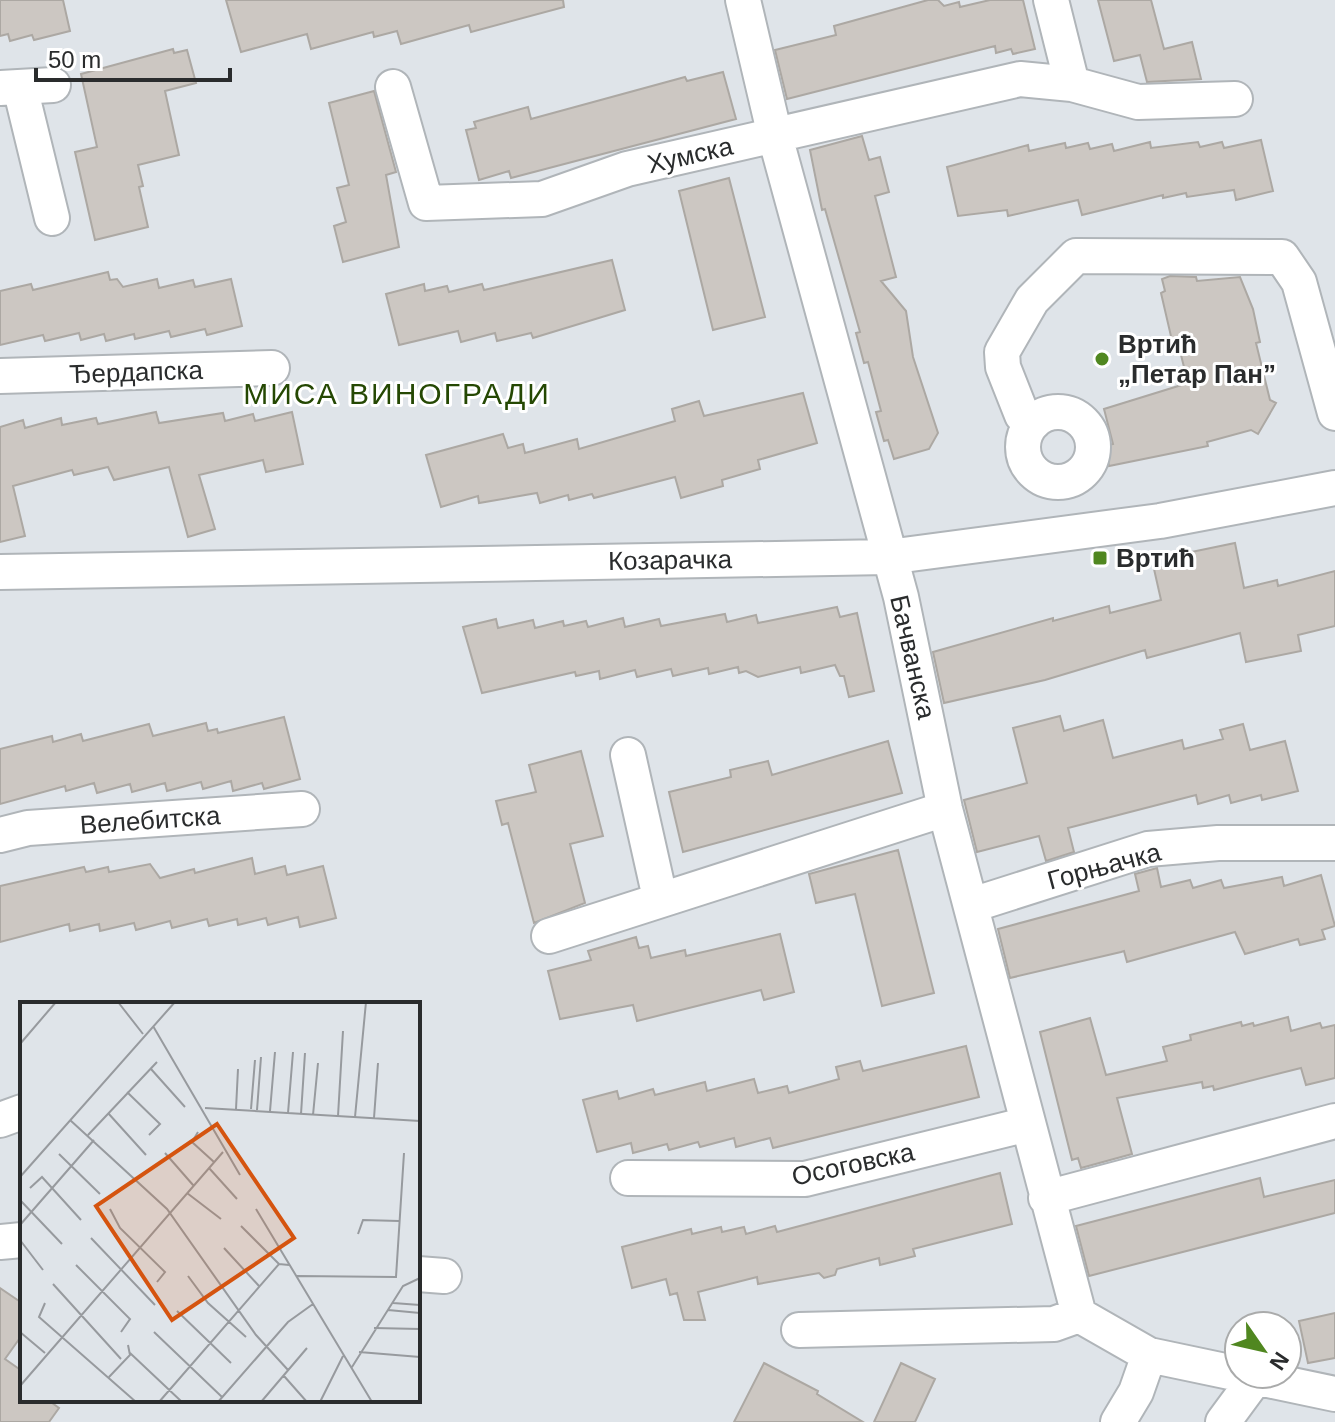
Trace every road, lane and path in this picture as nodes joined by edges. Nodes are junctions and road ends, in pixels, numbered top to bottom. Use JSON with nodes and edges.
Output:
{"nodes":[{"id":1,"x":743,"y":0,"type":"edge"},
{"id":2,"x":1051,"y":0,"type":"edge"},
{"id":3,"x":1072,"y":84,"type":"junction"},
{"id":4,"x":24,"y":87,"type":"edge"},
{"id":5,"x":393,"y":87,"type":"dead end"},
{"id":6,"x":1235,"y":99,"type":"dead end"},
{"id":7,"x":775,"y":136,"type":"junction"},
{"id":8,"x":52,"y":218,"type":"dead end"},
{"id":9,"x":272,"y":368,"type":"dead end"},
{"id":10,"x":0,"y":376,"type":"edge"},
{"id":11,"x":1335,"y":413,"type":"edge"},
{"id":12,"x":1034,"y":422,"type":"dead end"},
{"id":13,"x":1335,"y":488,"type":"edge"},
{"id":14,"x":888,"y":557,"type":"junction"},
{"id":15,"x":0,"y":572,"type":"edge"},
{"id":16,"x":628,"y":755,"type":"dead end"},
{"id":17,"x":302,"y":809,"type":"dead end"},
{"id":18,"x":945,"y":809,"type":"junction"},
{"id":19,"x":0,"y":835,"type":"edge"},
{"id":20,"x":1335,"y":843,"type":"edge"},
{"id":21,"x":660,"y":898,"type":"junction"},
{"id":22,"x":972,"y":905,"type":"junction"},
{"id":23,"x":549,"y":936,"type":"dead end"},
{"id":24,"x":20,"y":1113,"type":"edge"},
{"id":25,"x":0,"y":1120,"type":"edge"},
{"id":26,"x":1335,"y":1121,"type":"edge"},
{"id":27,"x":1028,"y":1124,"type":"junction"},
{"id":28,"x":628,"y":1178,"type":"dead end"},
{"id":29,"x":1046,"y":1198,"type":"junction"},
{"id":30,"x":20,"y":1240,"type":"edge"},
{"id":31,"x":0,"y":1242,"type":"edge"},
{"id":32,"x":1079,"y":1315,"type":"junction"},
{"id":33,"x":799,"y":1330,"type":"dead end"},
{"id":34,"x":1149,"y":1355,"type":"junction"},
{"id":35,"x":1223,"y":1373,"type":"edge"},
{"id":36,"x":1303,"y":1388,"type":"edge"},
{"id":37,"x":1247,"y":1390,"type":"edge"},
{"id":38,"x":1335,"y":1394,"type":"edge"},
{"id":39,"x":1118,"y":1422,"type":"edge"},
{"id":40,"x":1223,"y":1422,"type":"edge"}],
"edges":[{"from":1,"to":7,"type":"street","name":"Бачванска"},
{"from":2,"to":3,"type":"street"},
{"from":3,"to":6,"type":"street","name":"Хумска"},
{"from":3,"to":7,"type":"street","name":"Хумска"},
{"from":4,"to":8,"type":"street"},
{"from":5,"to":7,"type":"street","name":"Хумска"},
{"from":7,"to":14,"type":"street","name":"Бачванска"},
{"from":9,"to":10,"type":"street","name":"Ђердапска"},
{"from":11,"to":12,"type":"street"},
{"from":13,"to":14,"type":"street","name":"Козарачка"},
{"from":14,"to":15,"type":"street","name":"Козарачка"},
{"from":14,"to":18,"type":"street","name":"Бачванска"},
{"from":16,"to":21,"type":"street"},
{"from":17,"to":19,"type":"street","name":"Велебитска"},
{"from":18,"to":21,"type":"street"},
{"from":18,"to":22,"type":"street","name":"Бачванска"},
{"from":20,"to":22,"type":"street","name":"Горњачка"},
{"from":21,"to":23,"type":"street"},
{"from":22,"to":27,"type":"street","name":"Бачванска"},
{"from":24,"to":25,"type":"street"},
{"from":26,"to":29,"type":"street"},
{"from":27,"to":28,"type":"street","name":"Осоговска"},
{"from":27,"to":29,"type":"street","name":"Бачванска"},
{"from":29,"to":32,"type":"street","name":"Бачванска"},
{"from":30,"to":31,"type":"street"},
{"from":32,"to":33,"type":"street"},
{"from":32,"to":34,"type":"street"},
{"from":34,"to":35,"type":"street"},
{"from":34,"to":39,"type":"street"},
{"from":36,"to":38,"type":"street"},
{"from":37,"to":40,"type":"street"}]}
